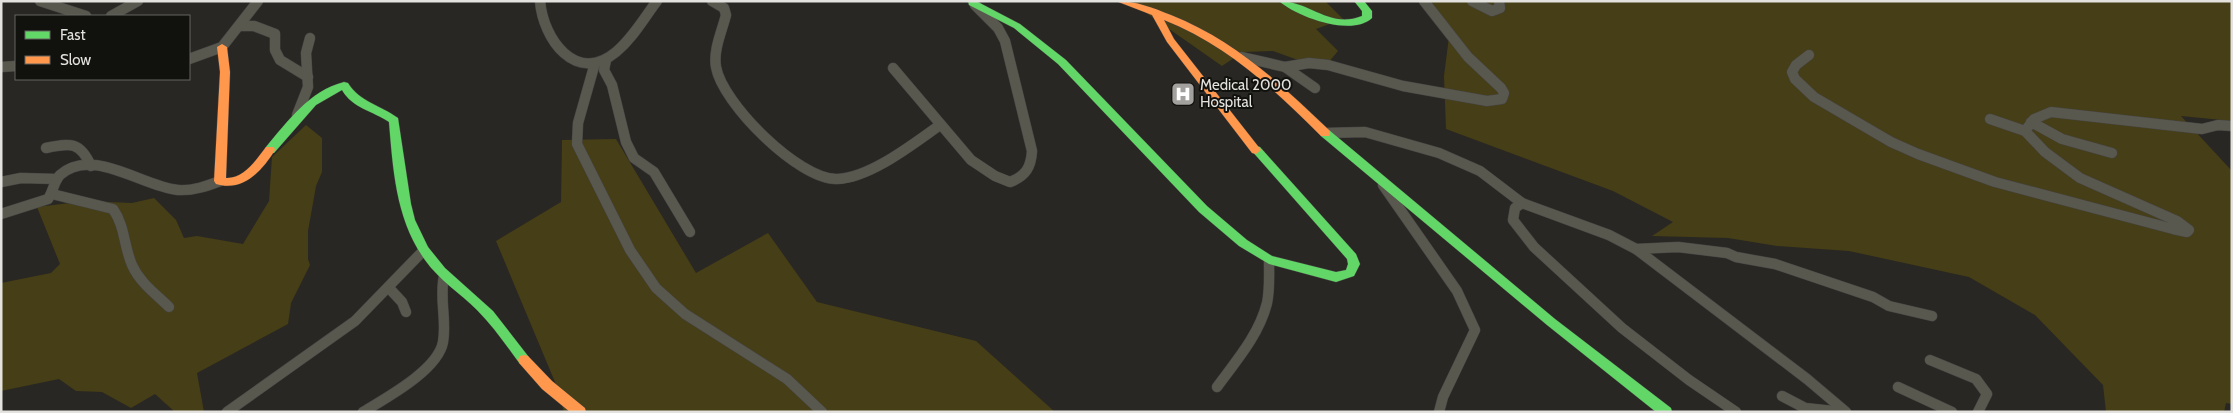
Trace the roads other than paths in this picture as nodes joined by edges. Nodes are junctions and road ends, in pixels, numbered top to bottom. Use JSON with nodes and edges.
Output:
{"nodes":[{"id":1,"x":40,"y":1,"type":"edge"},
{"id":2,"x":138,"y":1,"type":"edge"},
{"id":3,"x":258,"y":1,"type":"edge"},
{"id":4,"x":540,"y":1,"type":"edge"},
{"id":5,"x":657,"y":1,"type":"edge"},
{"id":6,"x":712,"y":1,"type":"edge"},
{"id":7,"x":1121,"y":1,"type":"edge"},
{"id":8,"x":1284,"y":1,"type":"edge"},
{"id":9,"x":1359,"y":1,"type":"edge"},
{"id":10,"x":1424,"y":1,"type":"edge"},
{"id":11,"x":1472,"y":1,"type":"edge"},
{"id":12,"x":1499,"y":1,"type":"edge"},
{"id":13,"x":972,"y":2,"type":"edge"},
{"id":14,"x":1155,"y":11,"type":"junction"},
{"id":15,"x":83,"y":15,"type":"edge"},
{"id":16,"x":113,"y":15,"type":"edge"},
{"id":17,"x":240,"y":26,"type":"junction"},
{"id":18,"x":310,"y":38,"type":"dead end"},
{"id":19,"x":222,"y":47,"type":"junction"},
{"id":20,"x":1809,"y":55,"type":"dead end"},
{"id":21,"x":1241,"y":57,"type":"junction"},
{"id":22,"x":190,"y":59,"type":"edge"},
{"id":23,"x":606,"y":60,"type":"junction"},
{"id":24,"x":595,"y":63,"type":"junction"},
{"id":25,"x":15,"y":66,"type":"edge"},
{"id":26,"x":1,"y":67,"type":"edge"},
{"id":27,"x":1285,"y":67,"type":"junction"},
{"id":28,"x":892,"y":68,"type":"dead end"},
{"id":29,"x":308,"y":77,"type":"junction"},
{"id":30,"x":1314,"y":88,"type":"dead end"},
{"id":31,"x":1990,"y":118,"type":"dead end"},
{"id":32,"x":2031,"y":122,"type":"junction"},
{"id":33,"x":292,"y":125,"type":"junction"},
{"id":34,"x":940,"y":125,"type":"junction"},
{"id":35,"x":2232,"y":126,"type":"edge"},
{"id":36,"x":2025,"y":131,"type":"junction"},
{"id":37,"x":1324,"y":133,"type":"junction"},
{"id":38,"x":46,"y":148,"type":"dead end"},
{"id":39,"x":2112,"y":153,"type":"dead end"},
{"id":40,"x":91,"y":166,"type":"junction"},
{"id":41,"x":1378,"y":178,"type":"junction"},
{"id":42,"x":57,"y":179,"type":"junction"},
{"id":43,"x":220,"y":181,"type":"junction"},
{"id":44,"x":1,"y":182,"type":"edge"},
{"id":45,"x":52,"y":194,"type":"junction"},
{"id":46,"x":1522,"y":203,"type":"junction"},
{"id":47,"x":1,"y":214,"type":"edge"},
{"id":48,"x":690,"y":232,"type":"dead end"},
{"id":49,"x":1636,"y":249,"type":"junction"},
{"id":50,"x":424,"y":250,"type":"junction"},
{"id":51,"x":1269,"y":260,"type":"junction"},
{"id":52,"x":444,"y":276,"type":"junction"},
{"id":53,"x":388,"y":288,"type":"junction"},
{"id":54,"x":169,"y":308,"type":"dead end"},
{"id":55,"x":406,"y":312,"type":"dead end"},
{"id":56,"x":1932,"y":316,"type":"dead end"},
{"id":57,"x":1930,"y":360,"type":"dead end"},
{"id":58,"x":1217,"y":387,"type":"dead end"},
{"id":59,"x":1898,"y":387,"type":"dead end"},
{"id":60,"x":1782,"y":396,"type":"dead end"},
{"id":61,"x":227,"y":412,"type":"edge"},
{"id":62,"x":363,"y":412,"type":"edge"},
{"id":63,"x":580,"y":412,"type":"edge"},
{"id":64,"x":822,"y":412,"type":"edge"},
{"id":65,"x":1439,"y":412,"type":"edge"},
{"id":66,"x":1666,"y":412,"type":"edge"},
{"id":67,"x":1736,"y":412,"type":"edge"},
{"id":68,"x":1844,"y":412,"type":"edge"},
{"id":69,"x":1952,"y":412,"type":"edge"},
{"id":70,"x":1978,"y":412,"type":"edge"}],
"edges":[{"from":1,"to":15,"type":"street"},
{"from":2,"to":16,"type":"street"},
{"from":3,"to":17,"type":"street"},
{"from":4,"to":24,"type":"street"},
{"from":5,"to":23,"type":"street"},
{"from":6,"to":34,"type":"street"},
{"from":7,"to":14,"type":"street"},
{"from":8,"to":9,"type":"street"},
{"from":10,"to":27,"type":"street"},
{"from":11,"to":12,"type":"street"},
{"from":13,"to":34,"type":"street"},
{"from":13,"to":51,"type":"street"},
{"from":14,"to":21,"type":"street"},
{"from":14,"to":51,"type":"street"},
{"from":17,"to":19,"type":"street"},
{"from":17,"to":29,"type":"street"},
{"from":18,"to":29,"type":"street"},
{"from":19,"to":22,"type":"street"},
{"from":19,"to":43,"type":"street"},
{"from":20,"to":36,"type":"street"},
{"from":21,"to":27,"type":"street"},
{"from":21,"to":37,"type":"street"},
{"from":23,"to":24,"type":"street"},
{"from":23,"to":48,"type":"street"},
{"from":24,"to":64,"type":"street"},
{"from":25,"to":26,"type":"street"},
{"from":27,"to":30,"type":"street"},
{"from":28,"to":34,"type":"street"},
{"from":29,"to":33,"type":"street"},
{"from":31,"to":36,"type":"street"},
{"from":32,"to":35,"type":"street"},
{"from":32,"to":36,"type":"street"},
{"from":32,"to":39,"type":"street"},
{"from":33,"to":43,"type":"street"},
{"from":33,"to":50,"type":"street"},
{"from":37,"to":41,"type":"street"},
{"from":37,"to":46,"type":"street"},
{"from":38,"to":40,"type":"street"},
{"from":40,"to":42,"type":"street"},
{"from":40,"to":43,"type":"street"},
{"from":41,"to":65,"type":"street"},
{"from":41,"to":66,"type":"street"},
{"from":42,"to":44,"type":"street"},
{"from":42,"to":45,"type":"street"},
{"from":45,"to":47,"type":"street"},
{"from":45,"to":54,"type":"street"},
{"from":46,"to":49,"type":"street"},
{"from":46,"to":67,"type":"street"},
{"from":49,"to":56,"type":"street"},
{"from":49,"to":68,"type":"street"},
{"from":50,"to":52,"type":"street"},
{"from":50,"to":53,"type":"street"},
{"from":51,"to":58,"type":"street"},
{"from":52,"to":62,"type":"street"},
{"from":52,"to":63,"type":"street"},
{"from":53,"to":55,"type":"street"},
{"from":53,"to":61,"type":"street"},
{"from":57,"to":70,"type":"street"},
{"from":59,"to":69,"type":"street"},
{"from":60,"to":68,"type":"street"}]}
